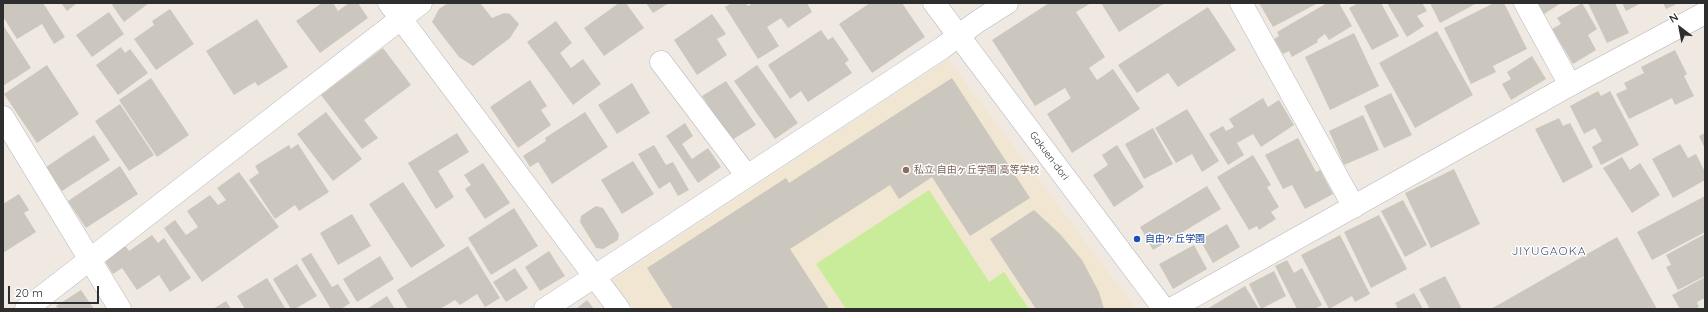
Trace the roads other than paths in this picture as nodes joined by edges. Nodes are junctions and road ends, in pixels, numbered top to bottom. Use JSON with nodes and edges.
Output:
{"nodes":[{"id":1,"x":421,"y":3,"type":"edge"},
{"id":2,"x":934,"y":3,"type":"edge"},
{"id":3,"x":1007,"y":3,"type":"edge"},
{"id":4,"x":1241,"y":3,"type":"edge"},
{"id":5,"x":1525,"y":3,"type":"edge"},
{"id":6,"x":395,"y":11,"type":"edge"},
{"id":7,"x":1705,"y":12,"type":"edge"},
{"id":8,"x":959,"y":36,"type":"junction"},
{"id":9,"x":661,"y":62,"type":"dead end"},
{"id":10,"x":1570,"y":85,"type":"junction"},
{"id":11,"x":3,"y":117,"type":"edge"},
{"id":12,"x":747,"y":176,"type":"junction"},
{"id":13,"x":1354,"y":208,"type":"junction"},
{"id":14,"x":90,"y":260,"type":"junction"},
{"id":15,"x":594,"y":276,"type":"junction"},
{"id":16,"x":26,"y":309,"type":"edge"},
{"id":17,"x":120,"y":309,"type":"edge"},
{"id":18,"x":545,"y":309,"type":"edge"},
{"id":19,"x":619,"y":309,"type":"edge"},
{"id":20,"x":1164,"y":309,"type":"edge"},
{"id":21,"x":1171,"y":309,"type":"edge"}],
"edges":[{"from":1,"to":6,"type":"street"},
{"from":2,"to":8,"type":"street","name":"Gakuen-dori"},
{"from":3,"to":8,"type":"street"},
{"from":4,"to":13,"type":"street"},
{"from":5,"to":10,"type":"street"},
{"from":6,"to":14,"type":"street"},
{"from":6,"to":15,"type":"street"},
{"from":7,"to":10,"type":"street"},
{"from":8,"to":12,"type":"street"},
{"from":8,"to":20,"type":"street","name":"Gakuen-dori"},
{"from":9,"to":12,"type":"street"},
{"from":10,"to":13,"type":"street"},
{"from":11,"to":14,"type":"street"},
{"from":12,"to":15,"type":"street"},
{"from":13,"to":21,"type":"street"},
{"from":14,"to":16,"type":"street"},
{"from":14,"to":17,"type":"street"},
{"from":15,"to":18,"type":"street"},
{"from":15,"to":19,"type":"street"}]}
